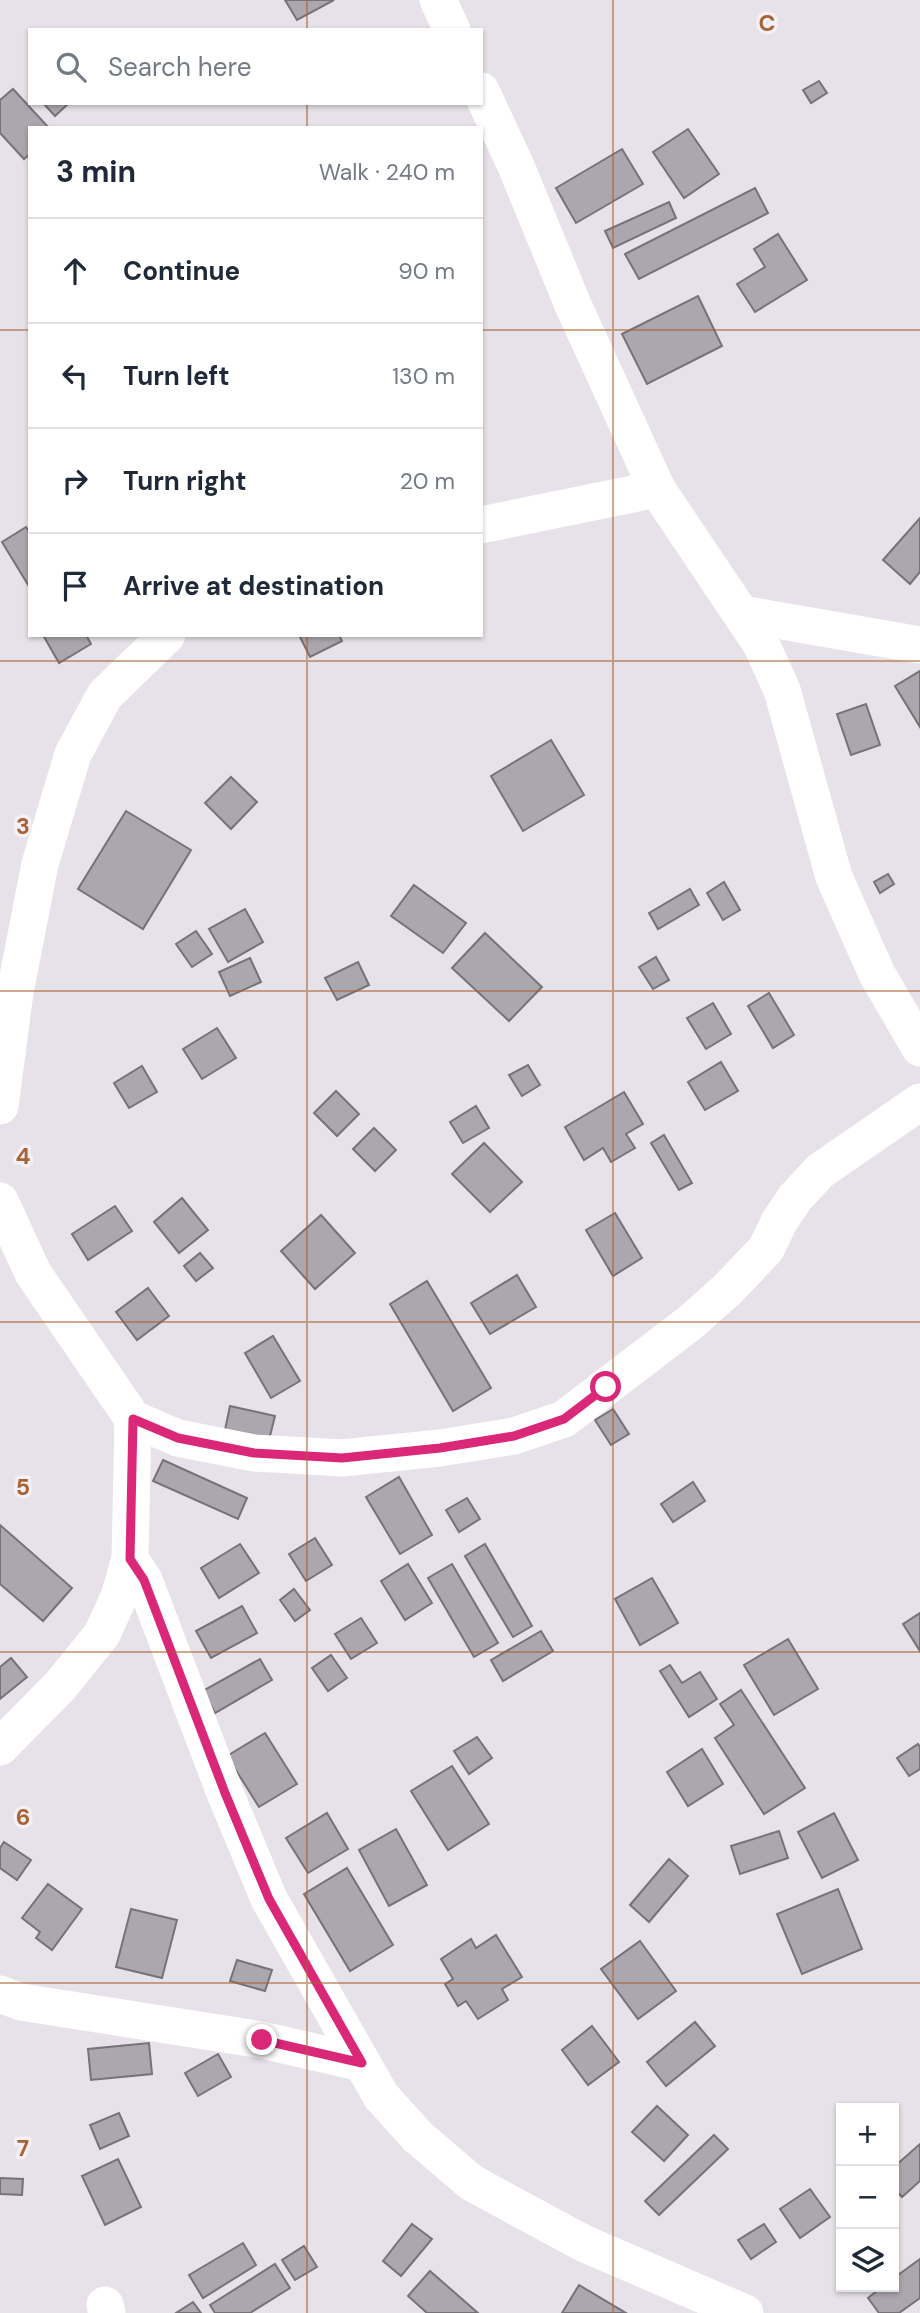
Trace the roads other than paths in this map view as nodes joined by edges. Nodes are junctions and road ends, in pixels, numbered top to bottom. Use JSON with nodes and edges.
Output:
{"nodes":[{"id":1,"x":438,"y":0,"type":"edge"},
{"id":2,"x":451,"y":28,"type":"edge"},
{"id":3,"x":483,"y":95,"type":"edge"},
{"id":4,"x":657,"y":489,"type":"junction"},
{"id":5,"x":483,"y":525,"type":"edge"},
{"id":6,"x":742,"y":614,"type":"junction"},
{"id":7,"x":165,"y":637,"type":"edge"},
{"id":8,"x":920,"y":645,"type":"edge"},
{"id":9,"x":920,"y":1048,"type":"edge"},
{"id":10,"x":920,"y":1102,"type":"edge"},
{"id":11,"x":0,"y":1106,"type":"edge"},
{"id":12,"x":0,"y":1201,"type":"edge"},
{"id":13,"x":133,"y":1419,"type":"junction"},
{"id":14,"x":130,"y":1559,"type":"junction"},
{"id":15,"x":0,"y":1747,"type":"edge"},
{"id":16,"x":0,"y":1994,"type":"edge"},
{"id":17,"x":362,"y":2063,"type":"junction"},
{"id":18,"x":745,"y":2313,"type":"edge"}],
"edges":[{"from":1,"to":2,"type":"street"},
{"from":3,"to":4,"type":"street"},
{"from":4,"to":5,"type":"street"},
{"from":4,"to":6,"type":"street"},
{"from":6,"to":8,"type":"street"},
{"from":6,"to":9,"type":"street"},
{"from":7,"to":11,"type":"street"},
{"from":10,"to":13,"type":"street"},
{"from":12,"to":13,"type":"street"},
{"from":13,"to":14,"type":"street"},
{"from":14,"to":15,"type":"street"},
{"from":14,"to":17,"type":"street"},
{"from":16,"to":17,"type":"street"},
{"from":17,"to":18,"type":"street"}]}
